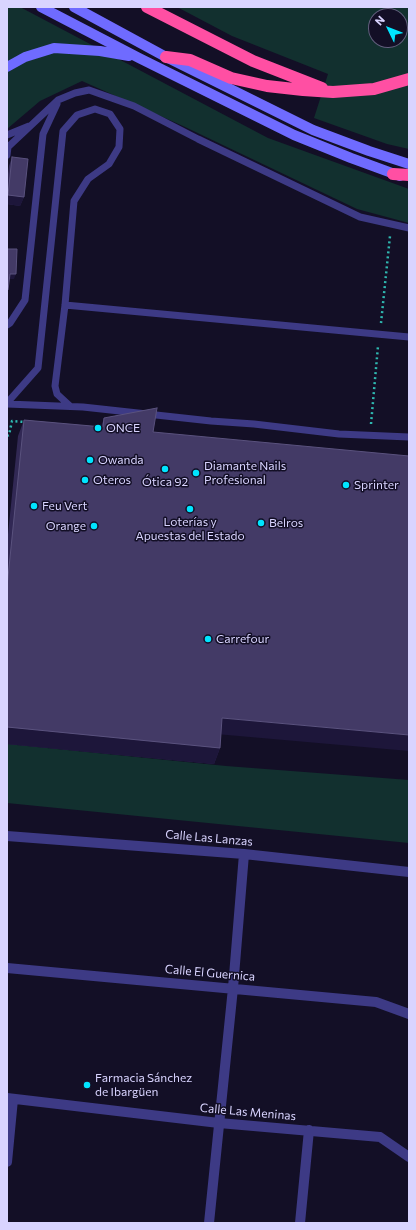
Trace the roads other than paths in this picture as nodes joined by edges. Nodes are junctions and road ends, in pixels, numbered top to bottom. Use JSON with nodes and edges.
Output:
{"nodes":[{"id":1,"x":41,"y":7,"type":"edge"},
{"id":2,"x":74,"y":7,"type":"edge"},
{"id":3,"x":147,"y":7,"type":"edge"},
{"id":4,"x":139,"y":58,"type":"junction"},
{"id":5,"x":166,"y":58,"type":"junction"},
{"id":6,"x":7,"y":67,"type":"edge"},
{"id":7,"x":409,"y":78,"type":"edge"},
{"id":8,"x":333,"y":92,"type":"junction"},
{"id":9,"x":58,"y":100,"type":"junction"},
{"id":10,"x":33,"y":124,"type":"junction"},
{"id":11,"x":7,"y":135,"type":"edge"},
{"id":12,"x":7,"y":155,"type":"edge"},
{"id":13,"x":409,"y":164,"type":"edge"},
{"id":14,"x":393,"y":174,"type":"junction"},
{"id":15,"x":409,"y":175,"type":"edge"},
{"id":16,"x":409,"y":180,"type":"edge"},
{"id":17,"x":409,"y":228,"type":"edge"},
{"id":18,"x":65,"y":306,"type":"junction"},
{"id":19,"x":7,"y":325,"type":"edge"},
{"id":20,"x":409,"y":337,"type":"edge"},
{"id":21,"x":7,"y":404,"type":"edge"},
{"id":22,"x":70,"y":406,"type":"junction"},
{"id":23,"x":409,"y":437,"type":"edge"},
{"id":24,"x":7,"y":836,"type":"edge"},
{"id":25,"x":244,"y":854,"type":"junction"},
{"id":26,"x":409,"y":872,"type":"edge"},
{"id":27,"x":7,"y":968,"type":"edge"},
{"id":28,"x":233,"y":988,"type":"junction"},
{"id":29,"x":409,"y":1014,"type":"edge"},
{"id":30,"x":10,"y":1099,"type":"edge"},
{"id":31,"x":219,"y":1123,"type":"junction"},
{"id":32,"x":309,"y":1130,"type":"junction"},
{"id":33,"x":409,"y":1157,"type":"edge"},
{"id":34,"x":7,"y":1162,"type":"edge"},
{"id":35,"x":209,"y":1223,"type":"edge"},
{"id":36,"x":300,"y":1223,"type":"edge"}],
"edges":[{"from":1,"to":4,"type":"main road"},
{"from":2,"to":5,"type":"main road"},
{"from":3,"to":8,"type":"highway"},
{"from":4,"to":6,"type":"main road"},
{"from":4,"to":14,"type":"main road"},
{"from":5,"to":8,"type":"highway"},
{"from":5,"to":13,"type":"main road"},
{"from":7,"to":8,"type":"highway"},
{"from":9,"to":10,"type":"lane"},
{"from":9,"to":17,"type":"lane"},
{"from":9,"to":19,"type":"lane"},
{"from":10,"to":11,"type":"lane"},
{"from":10,"to":12,"type":"lane"},
{"from":14,"to":15,"type":"highway"},
{"from":14,"to":16,"type":"main road"},
{"from":18,"to":20,"type":"lane"},
{"from":18,"to":21,"type":"lane"},
{"from":18,"to":22,"type":"lane"},
{"from":21,"to":22,"type":"lane"},
{"from":22,"to":23,"type":"lane"},
{"from":24,"to":25,"type":"street","name":"Calle Las Lanzas"},
{"from":25,"to":26,"type":"street","name":"Calle Las Lanzas"},
{"from":25,"to":28,"type":"street"},
{"from":27,"to":28,"type":"street","name":"Calle El Guernica"},
{"from":28,"to":29,"type":"street","name":"Calle El Guernica"},
{"from":28,"to":31,"type":"street"},
{"from":30,"to":31,"type":"street","name":"Calle Las Meninas"},
{"from":30,"to":34,"type":"street"},
{"from":31,"to":32,"type":"street","name":"Calle Las Meninas"},
{"from":31,"to":35,"type":"street"},
{"from":32,"to":33,"type":"street","name":"Calle Las Meninas"},
{"from":32,"to":36,"type":"street"}]}
